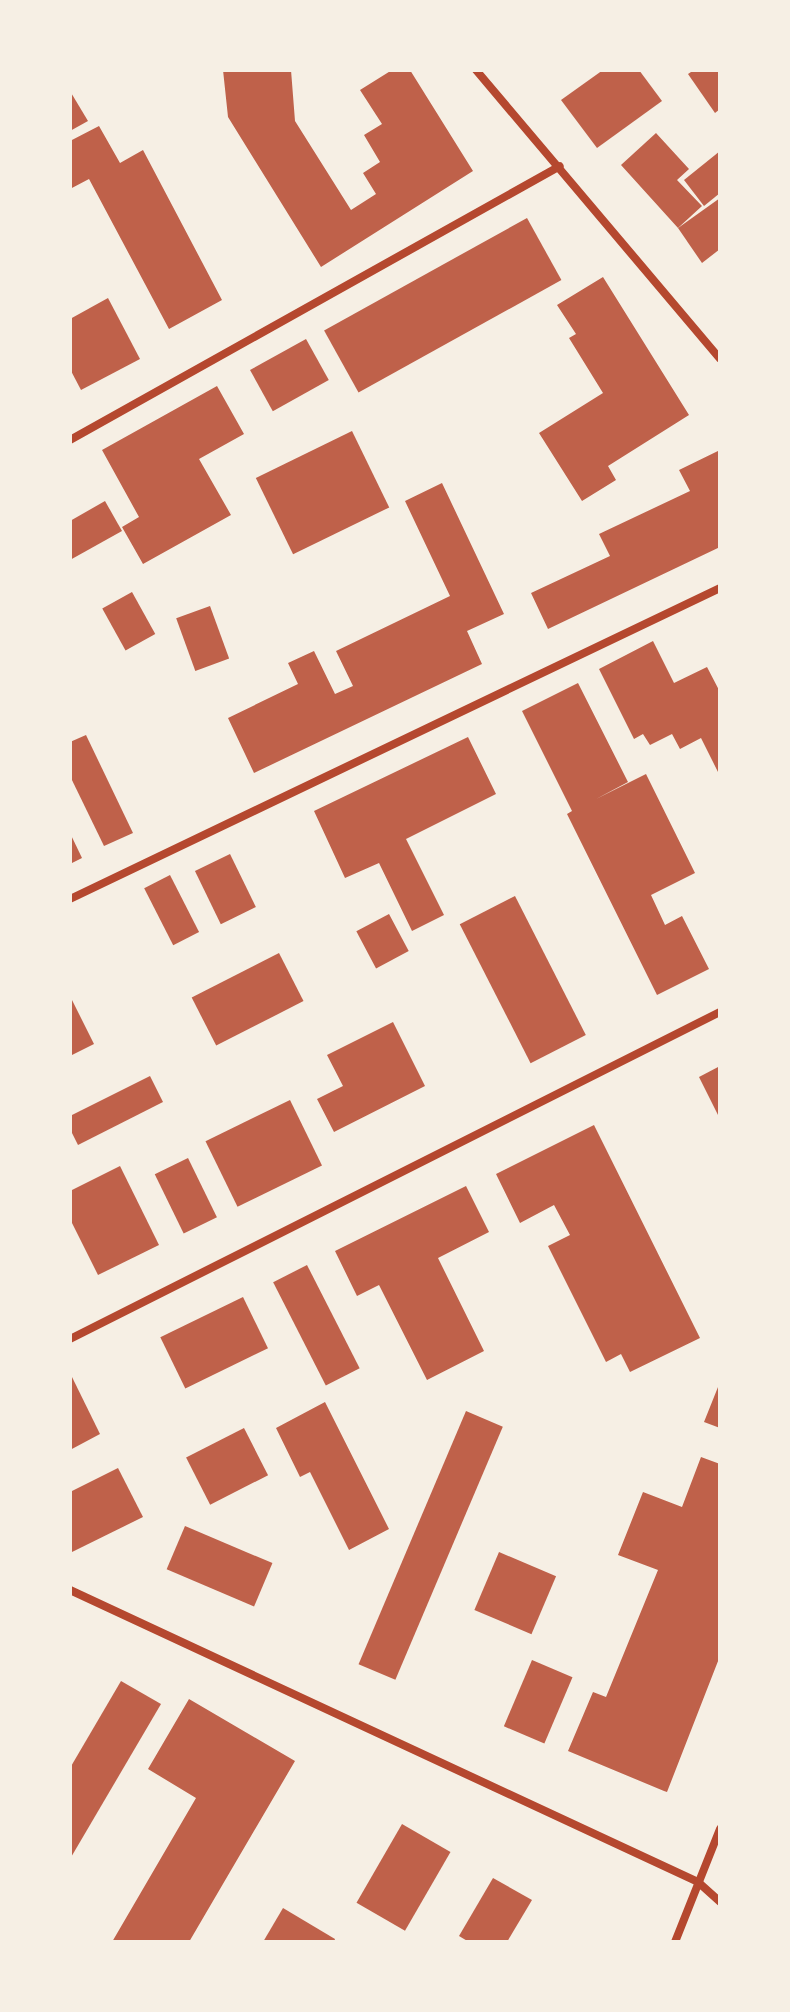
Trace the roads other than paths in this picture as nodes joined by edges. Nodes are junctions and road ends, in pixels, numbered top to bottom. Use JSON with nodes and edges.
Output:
{"nodes":[{"id":1,"x":476,"y":70,"type":"edge"},
{"id":2,"x":560,"y":166,"type":"junction"},
{"id":3,"x":720,"y":359,"type":"edge"},
{"id":4,"x":70,"y":440,"type":"edge"},
{"id":5,"x":720,"y":588,"type":"edge"},
{"id":6,"x":70,"y":899,"type":"edge"},
{"id":7,"x":720,"y":1012,"type":"edge"},
{"id":8,"x":70,"y":1339,"type":"edge"},
{"id":9,"x":70,"y":1590,"type":"edge"},
{"id":10,"x":720,"y":1829,"type":"edge"},
{"id":11,"x":698,"y":1882,"type":"junction"},
{"id":12,"x":720,"y":1902,"type":"edge"},
{"id":13,"x":675,"y":1942,"type":"edge"}],
"edges":[{"from":1,"to":2,"type":"street"},
{"from":2,"to":3,"type":"street"},
{"from":2,"to":4,"type":"street"},
{"from":5,"to":6,"type":"street"},
{"from":7,"to":8,"type":"street"},
{"from":9,"to":11,"type":"street"},
{"from":10,"to":11,"type":"street"},
{"from":11,"to":12,"type":"street"},
{"from":11,"to":13,"type":"street"}]}
